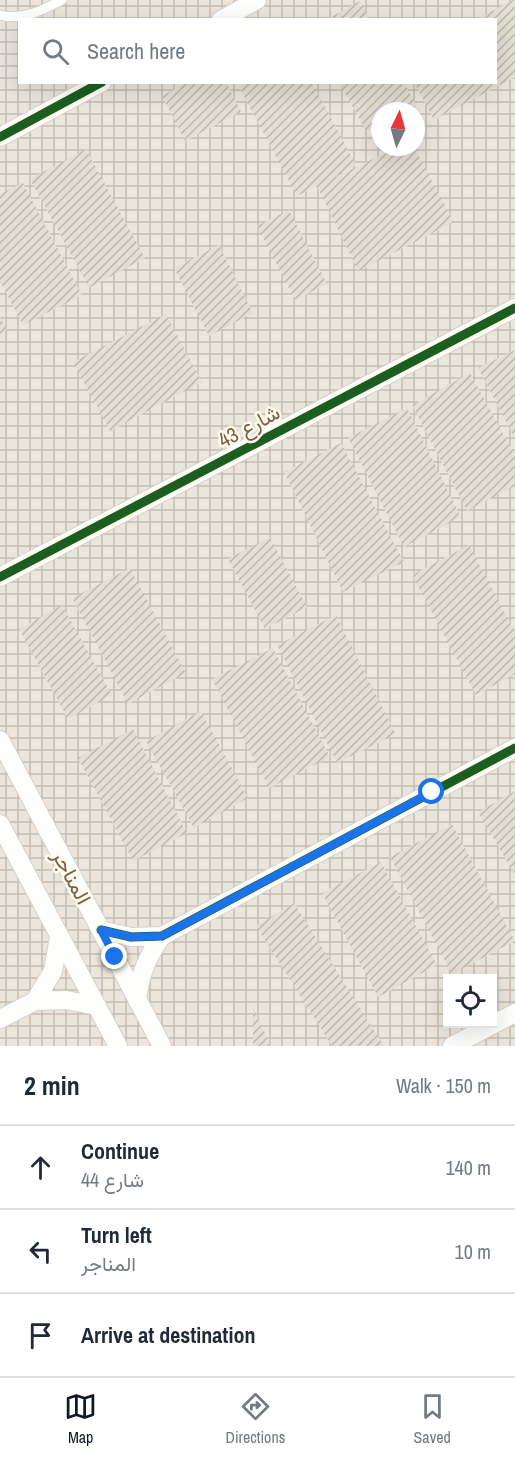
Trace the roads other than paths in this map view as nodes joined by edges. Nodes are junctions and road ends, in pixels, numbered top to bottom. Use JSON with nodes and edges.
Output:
{"nodes":[{"id":1,"x":62,"y":0,"type":"edge"},
{"id":2,"x":257,"y":0,"type":"edge"},
{"id":3,"x":0,"y":15,"type":"edge"},
{"id":4,"x":225,"y":18,"type":"edge"},
{"id":5,"x":98,"y":84,"type":"edge"},
{"id":6,"x":0,"y":137,"type":"edge"},
{"id":7,"x":515,"y":308,"type":"edge"},
{"id":8,"x":0,"y":577,"type":"edge"},
{"id":9,"x":0,"y":740,"type":"edge"},
{"id":10,"x":515,"y":748,"type":"edge"},
{"id":11,"x":0,"y":824,"type":"edge"},
{"id":12,"x":101,"y":930,"type":"junction"},
{"id":13,"x":162,"y":936,"type":"junction"},
{"id":14,"x":59,"y":937,"type":"junction"},
{"id":15,"x":137,"y":1000,"type":"junction"},
{"id":16,"x":35,"y":1001,"type":"junction"},
{"id":17,"x":97,"y":1006,"type":"junction"},
{"id":18,"x":515,"y":1013,"type":"edge"},
{"id":19,"x":0,"y":1019,"type":"edge"},
{"id":20,"x":118,"y":1046,"type":"edge"},
{"id":21,"x":162,"y":1046,"type":"edge"},
{"id":22,"x":452,"y":1046,"type":"edge"}],
"edges":[{"from":1,"to":3,"type":"lane"},
{"from":2,"to":4,"type":"street"},
{"from":5,"to":6,"type":"street"},
{"from":7,"to":8,"type":"street","name":"شارع 43"},
{"from":9,"to":12,"type":"street","name":"المناجر"},
{"from":10,"to":13,"type":"street"},
{"from":11,"to":14,"type":"street","name":"المناجر"},
{"from":12,"to":13,"type":"street"},
{"from":12,"to":15,"type":"street","name":"المناجر"},
{"from":13,"to":15,"type":"street"},
{"from":14,"to":16,"type":"street"},
{"from":14,"to":17,"type":"street","name":"المناجر"},
{"from":15,"to":21,"type":"street","name":"المناجر"},
{"from":16,"to":17,"type":"street"},
{"from":16,"to":19,"type":"street"},
{"from":17,"to":20,"type":"street","name":"المناجر"},
{"from":18,"to":22,"type":"street"}]}
